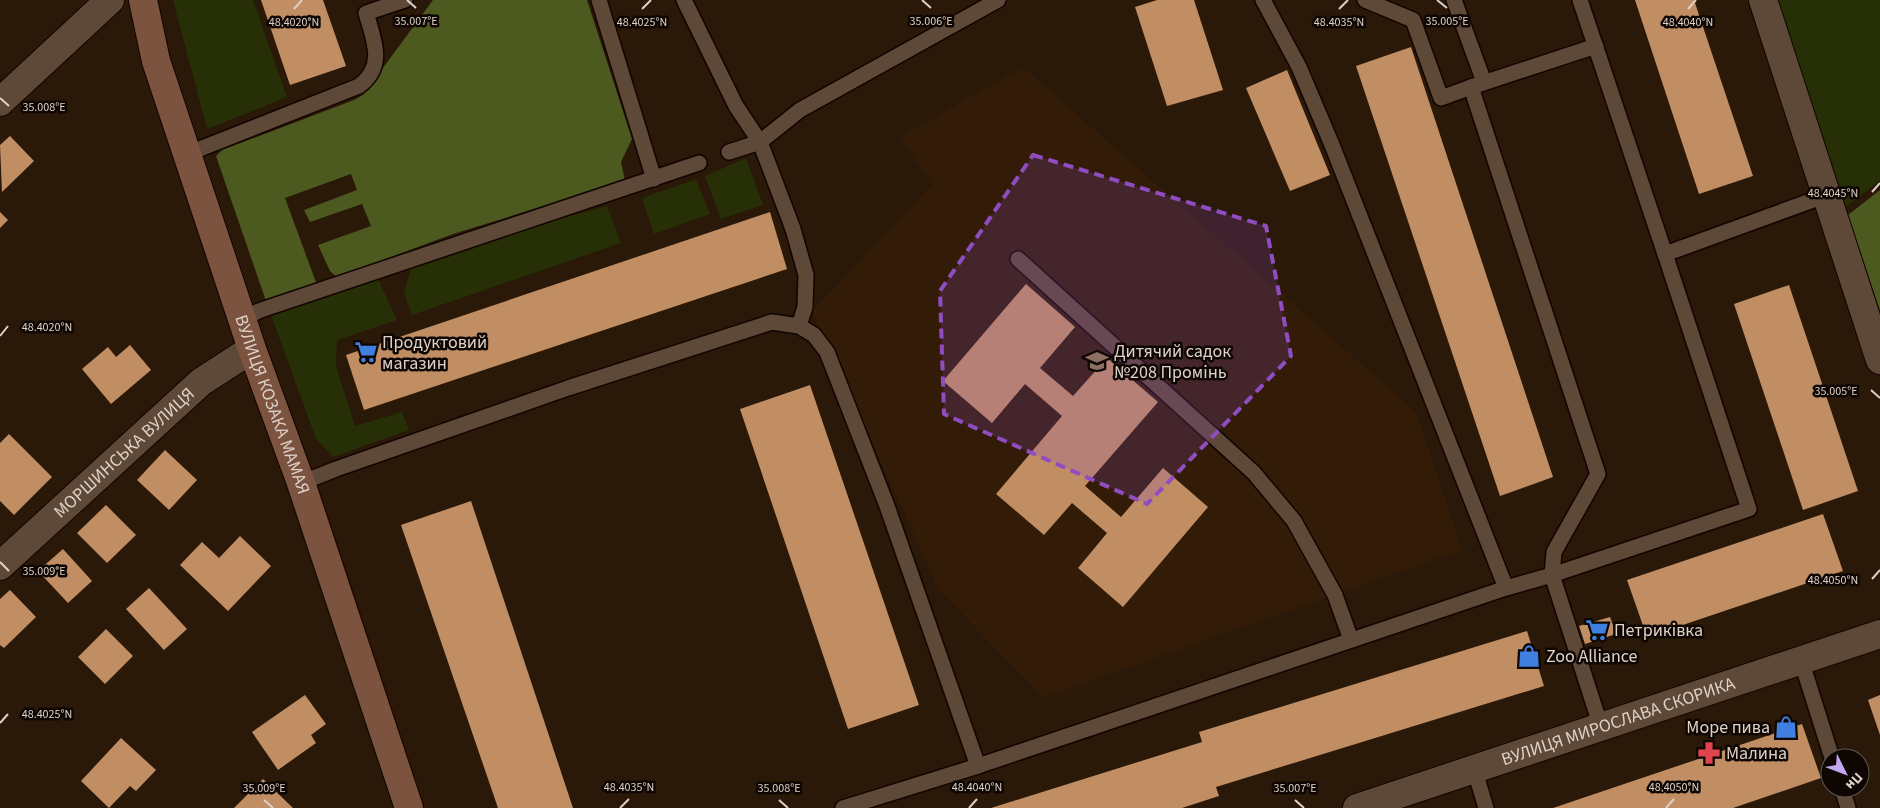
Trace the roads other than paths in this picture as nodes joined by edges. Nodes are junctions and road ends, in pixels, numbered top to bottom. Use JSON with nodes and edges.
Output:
{"nodes":[{"id":1,"x":110,"y":0,"type":"edge"},
{"id":2,"x":143,"y":0,"type":"edge"},
{"id":3,"x":405,"y":0,"type":"edge"},
{"id":4,"x":599,"y":0,"type":"edge"},
{"id":5,"x":684,"y":0,"type":"edge"},
{"id":6,"x":998,"y":0,"type":"edge"},
{"id":7,"x":1263,"y":0,"type":"edge"},
{"id":8,"x":1365,"y":0,"type":"edge"},
{"id":9,"x":1454,"y":0,"type":"edge"},
{"id":10,"x":1580,"y":0,"type":"edge"},
{"id":11,"x":1763,"y":0,"type":"edge"},
{"id":12,"x":1596,"y":46,"type":"junction"},
{"id":13,"x":1478,"y":84,"type":"junction"},
{"id":14,"x":0,"y":102,"type":"edge"},
{"id":15,"x":760,"y":142,"type":"junction"},
{"id":16,"x":729,"y":152,"type":"dead end"},
{"id":17,"x":186,"y":154,"type":"junction"},
{"id":18,"x":699,"y":163,"type":"dead end"},
{"id":19,"x":654,"y":179,"type":"junction"},
{"id":20,"x":1827,"y":194,"type":"junction"},
{"id":21,"x":1665,"y":254,"type":"junction"},
{"id":22,"x":1018,"y":259,"type":"dead end"},
{"id":23,"x":242,"y":319,"type":"junction"},
{"id":24,"x":799,"y":326,"type":"junction"},
{"id":25,"x":252,"y":349,"type":"junction"},
{"id":26,"x":1880,"y":360,"type":"edge"},
{"id":27,"x":302,"y":483,"type":"junction"},
{"id":28,"x":0,"y":566,"type":"edge"},
{"id":29,"x":1552,"y":575,"type":"junction"},
{"id":30,"x":1506,"y":588,"type":"junction"},
{"id":31,"x":1880,"y":634,"type":"edge"},
{"id":32,"x":1351,"y":640,"type":"junction"},
{"id":33,"x":1801,"y":660,"type":"junction"},
{"id":34,"x":1601,"y":727,"type":"junction"},
{"id":35,"x":1829,"y":748,"type":"edge"},
{"id":36,"x":978,"y":766,"type":"junction"},
{"id":37,"x":1474,"y":768,"type":"junction"},
{"id":38,"x":1404,"y":800,"type":"edge"},
{"id":39,"x":409,"y":808,"type":"edge"},
{"id":40,"x":843,"y":808,"type":"edge"},
{"id":41,"x":1356,"y":808,"type":"edge"},
{"id":42,"x":1486,"y":808,"type":"edge"}],
"edges":[{"from":1,"to":14,"type":"street"},
{"from":2,"to":17,"type":"street","name":"ВУЛИЦЯ КОЗАКА МАМАЯ"},
{"from":3,"to":17,"type":"lane"},
{"from":4,"to":19,"type":"lane"},
{"from":5,"to":15,"type":"lane"},
{"from":6,"to":15,"type":"lane"},
{"from":7,"to":30,"type":"lane"},
{"from":8,"to":13,"type":"lane"},
{"from":9,"to":13,"type":"lane"},
{"from":10,"to":12,"type":"lane"},
{"from":11,"to":20,"type":"street"},
{"from":12,"to":13,"type":"lane"},
{"from":12,"to":21,"type":"lane"},
{"from":13,"to":29,"type":"lane"},
{"from":15,"to":16,"type":"lane"},
{"from":15,"to":24,"type":"lane"},
{"from":17,"to":23,"type":"street","name":"ВУЛИЦЯ КОЗАКА МАМАЯ"},
{"from":18,"to":19,"type":"lane"},
{"from":19,"to":23,"type":"lane"},
{"from":20,"to":21,"type":"lane"},
{"from":20,"to":26,"type":"street"},
{"from":21,"to":29,"type":"lane"},
{"from":22,"to":32,"type":"lane"},
{"from":23,"to":25,"type":"street","name":"ВУЛИЦЯ КОЗАКА МАМАЯ"},
{"from":24,"to":27,"type":"lane"},
{"from":24,"to":36,"type":"lane"},
{"from":25,"to":27,"type":"street","name":"ВУЛИЦЯ КОЗАКА МАМАЯ"},
{"from":25,"to":28,"type":"street","name":"МОРШИНСЬКА ВУЛИЦЯ"},
{"from":27,"to":39,"type":"street","name":"ВУЛИЦЯ КОЗАКА МАМАЯ"},
{"from":29,"to":30,"type":"lane"},
{"from":29,"to":34,"type":"lane"},
{"from":30,"to":32,"type":"lane"},
{"from":31,"to":33,"type":"street","name":"ВУЛИЦЯ МИРОСЛАВА СКОРИКА"},
{"from":32,"to":36,"type":"lane"},
{"from":33,"to":34,"type":"street","name":"ВУЛИЦЯ МИРОСЛАВА СКОРИКА"},
{"from":33,"to":35,"type":"lane"},
{"from":34,"to":37,"type":"street","name":"ВУЛИЦЯ МИРОСЛАВА СКОРИКА"},
{"from":36,"to":40,"type":"lane"},
{"from":37,"to":38,"type":"street","name":"ВУЛИЦЯ МИРОСЛАВА СКОРИКА"},
{"from":37,"to":42,"type":"lane"},
{"from":38,"to":41,"type":"street","name":"ВУЛИЦЯ МИРОСЛАВА СКОРИКА"}]}
